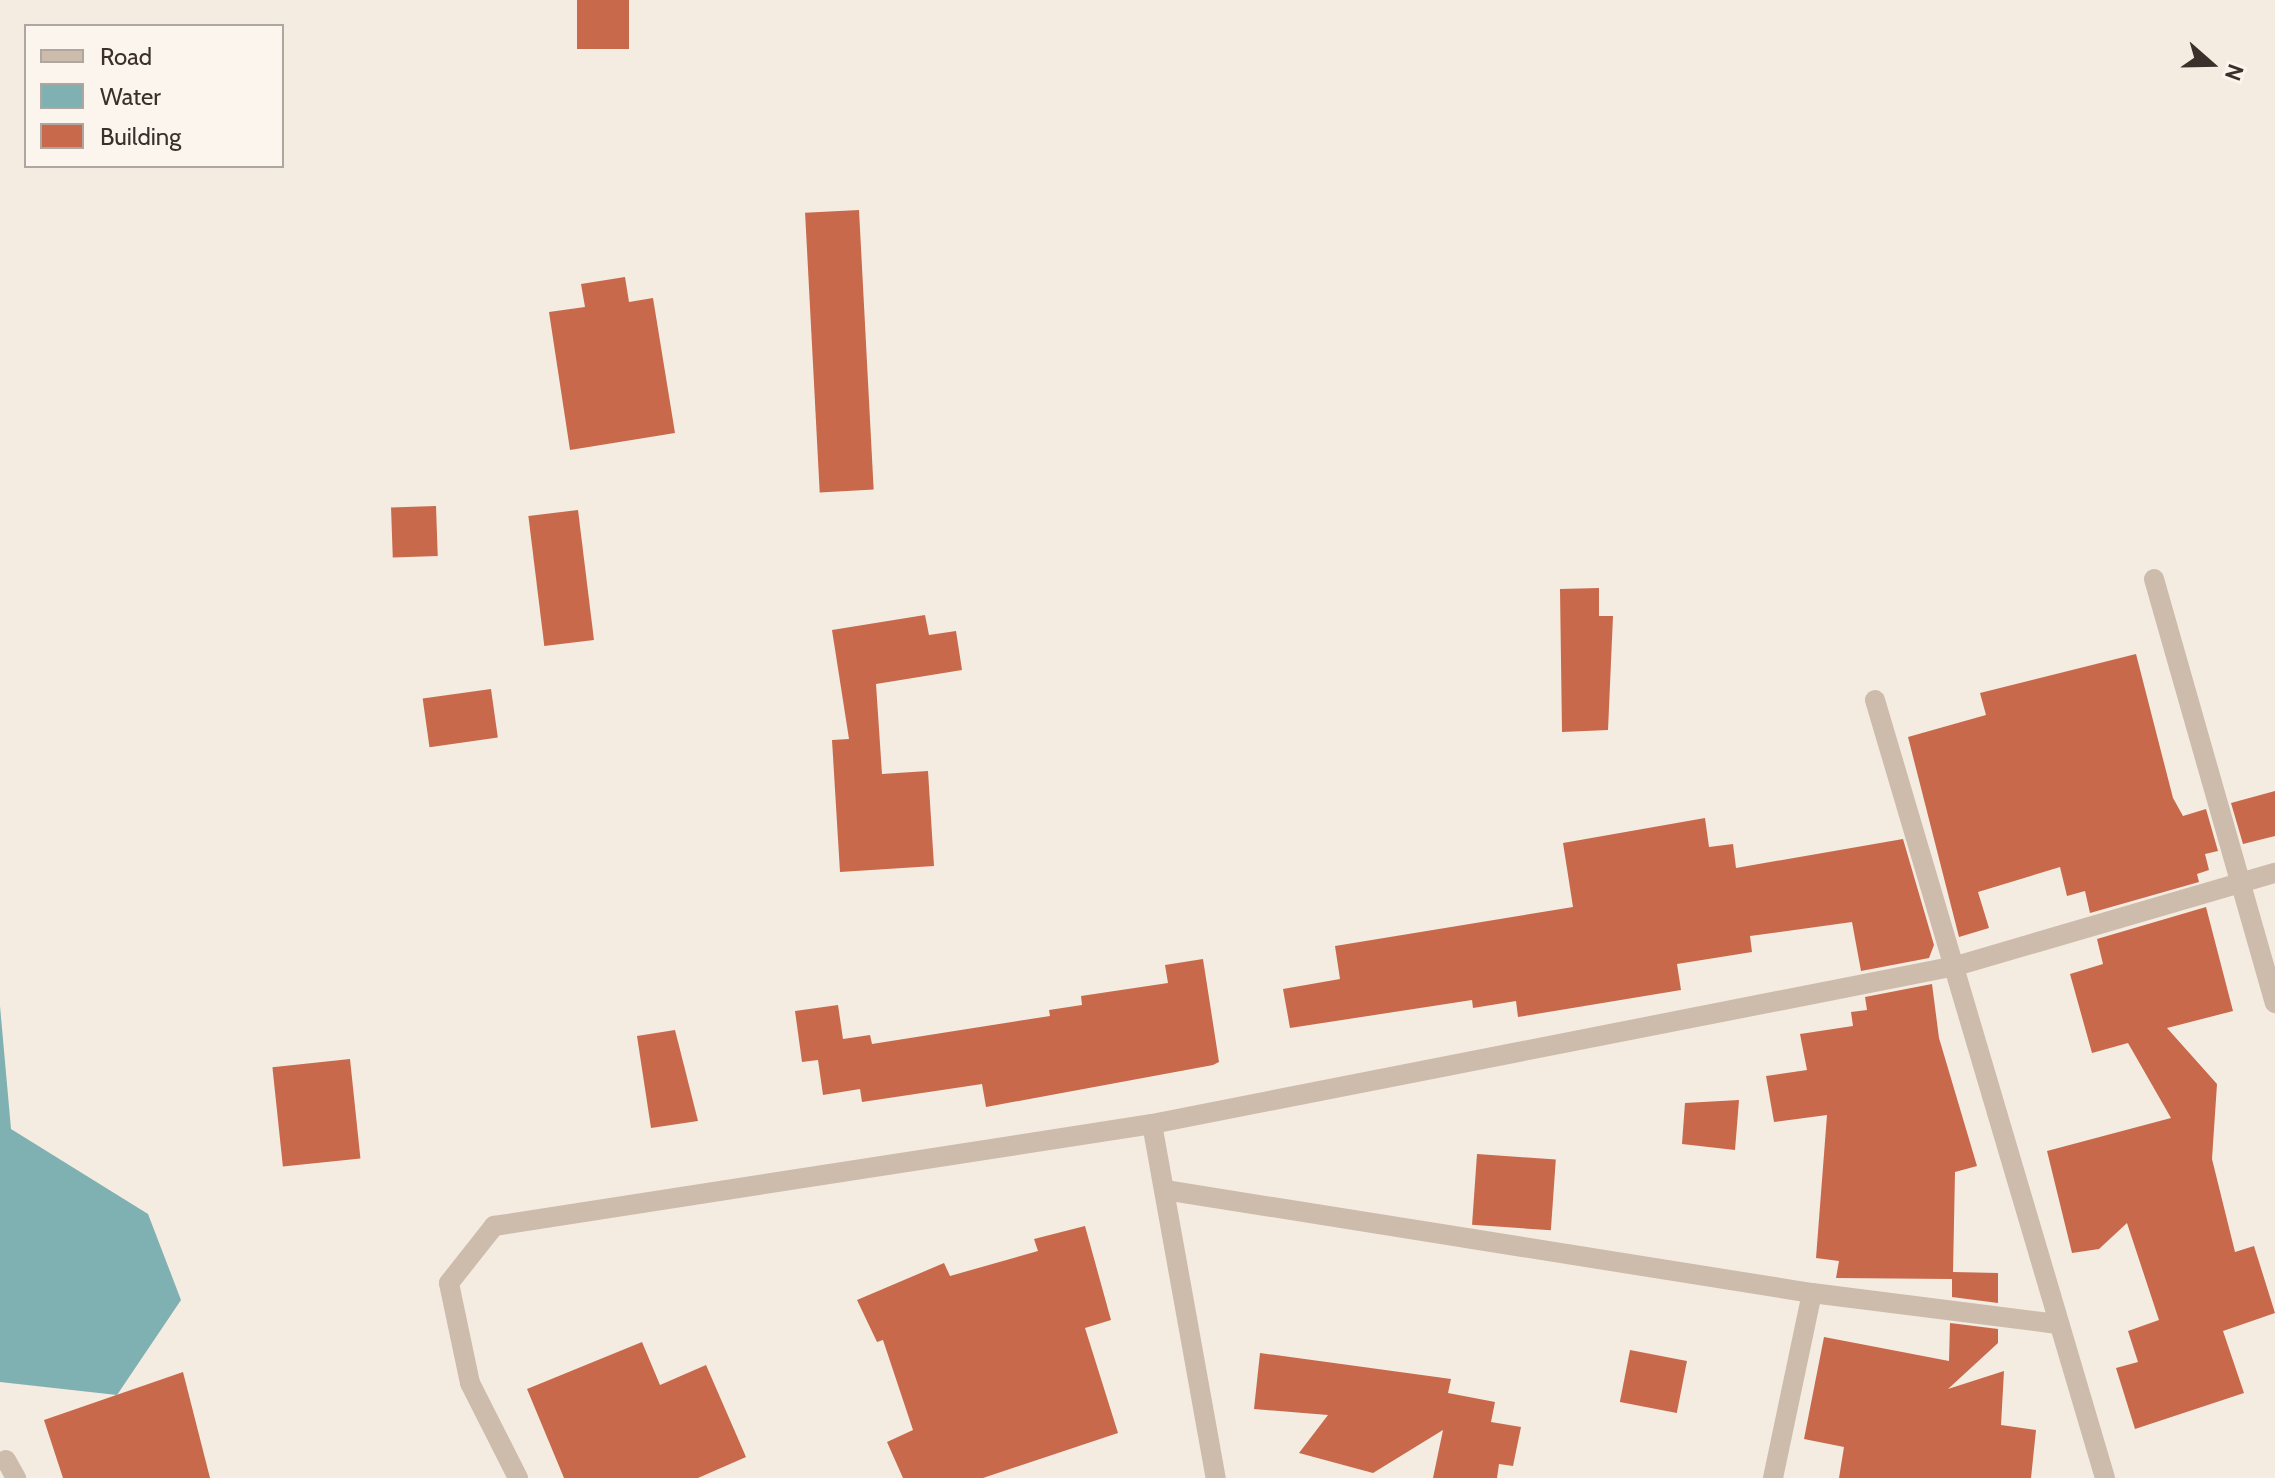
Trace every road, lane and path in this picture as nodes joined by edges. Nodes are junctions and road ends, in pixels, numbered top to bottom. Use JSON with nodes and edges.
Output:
{"nodes":[{"id":1,"x":2154,"y":579,"type":"dead end"},
{"id":2,"x":1875,"y":700,"type":"dead end"},
{"id":3,"x":2275,"y":873,"type":"edge"},
{"id":4,"x":2243,"y":883,"type":"junction"},
{"id":5,"x":1956,"y":966,"type":"junction"},
{"id":6,"x":2275,"y":1003,"type":"edge"},
{"id":7,"x":1152,"y":1124,"type":"junction"},
{"id":8,"x":1165,"y":1190,"type":"junction"},
{"id":9,"x":1812,"y":1293,"type":"junction"},
{"id":10,"x":2059,"y":1324,"type":"junction"},
{"id":11,"x":518,"y":1478,"type":"edge"},
{"id":12,"x":1216,"y":1478,"type":"edge"},
{"id":13,"x":1773,"y":1478,"type":"edge"},
{"id":14,"x":2105,"y":1478,"type":"edge"}],
"edges":[{"from":1,"to":4,"type":"street"},
{"from":2,"to":5,"type":"street"},
{"from":3,"to":4,"type":"street"},
{"from":4,"to":5,"type":"street"},
{"from":4,"to":6,"type":"street"},
{"from":5,"to":7,"type":"street"},
{"from":5,"to":10,"type":"street"},
{"from":7,"to":8,"type":"street"},
{"from":7,"to":11,"type":"street"},
{"from":8,"to":9,"type":"street"},
{"from":8,"to":12,"type":"street"},
{"from":9,"to":10,"type":"street"},
{"from":9,"to":13,"type":"street"},
{"from":10,"to":14,"type":"street"}]}
